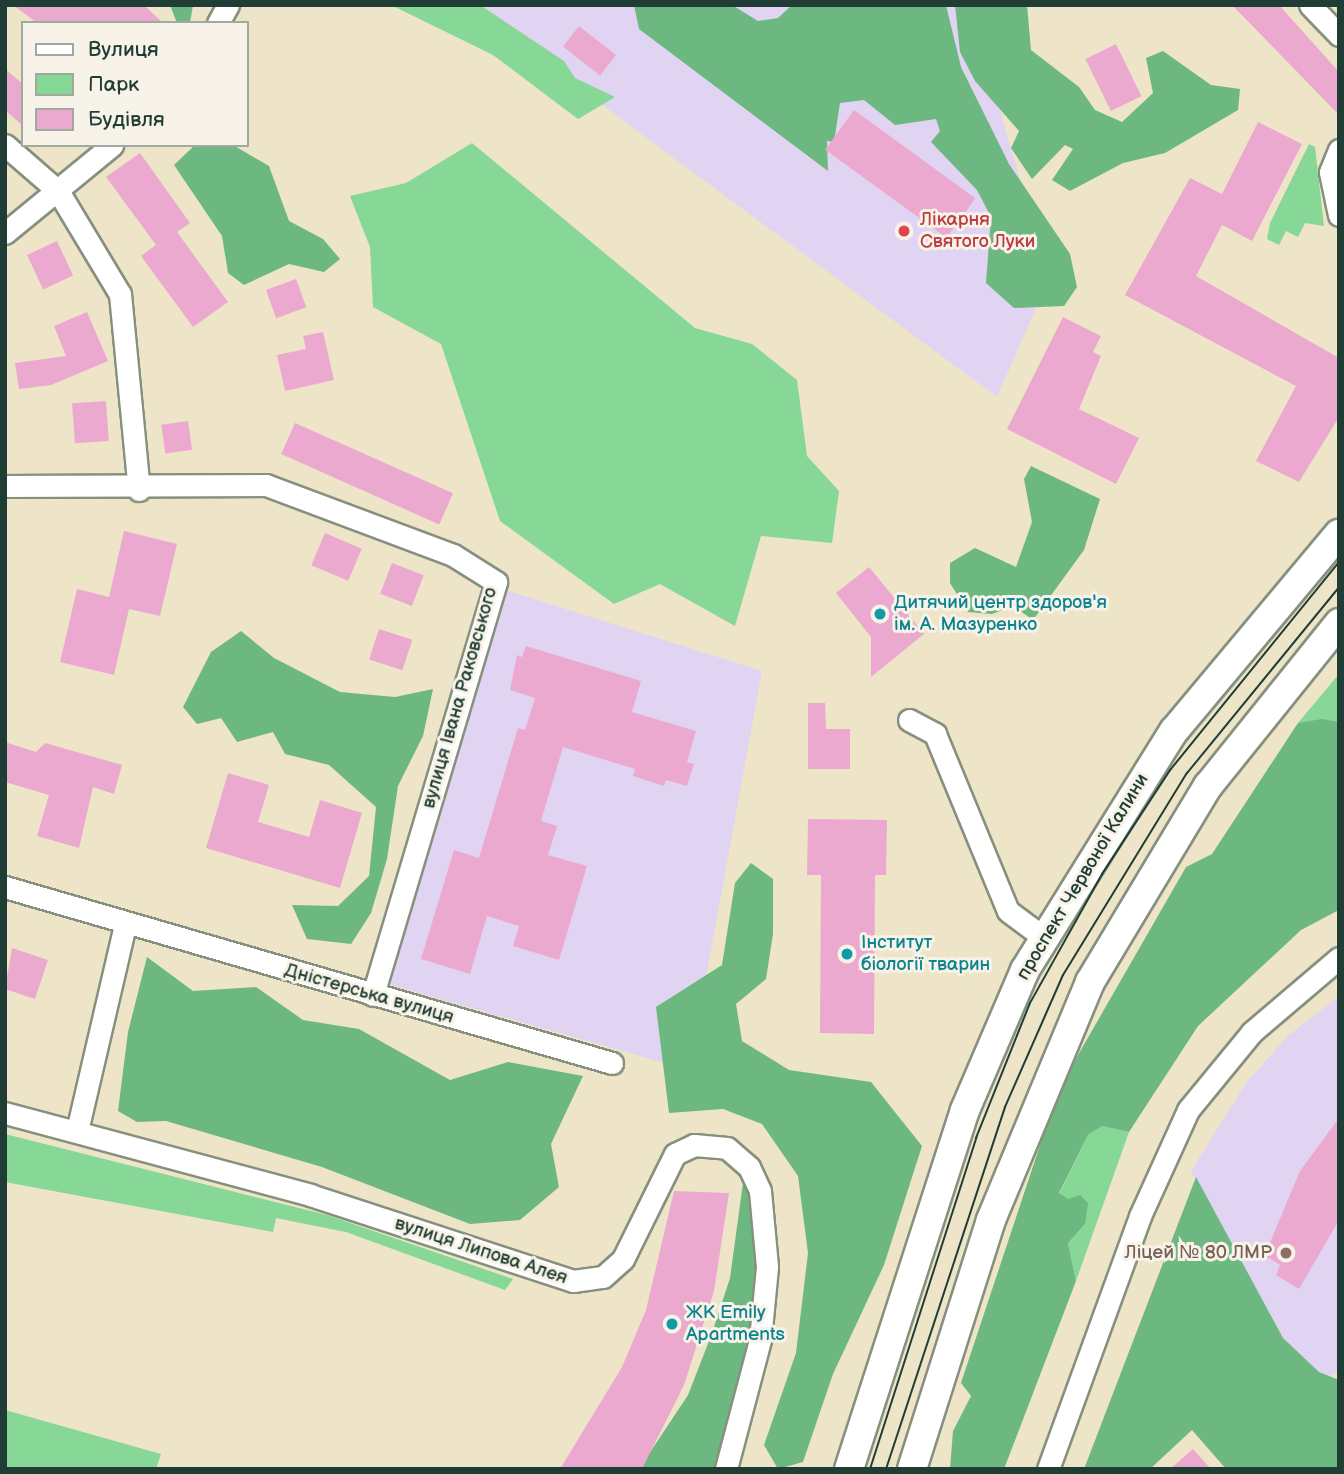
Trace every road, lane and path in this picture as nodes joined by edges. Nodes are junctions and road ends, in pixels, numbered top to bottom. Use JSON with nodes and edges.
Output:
{"nodes":[{"id":1,"x":228,"y":5,"type":"edge"},
{"id":2,"x":1310,"y":5,"type":"edge"},
{"id":3,"x":219,"y":21,"type":"edge"},
{"id":4,"x":1339,"y":35,"type":"edge"},
{"id":5,"x":5,"y":145,"type":"edge"},
{"id":6,"x":110,"y":147,"type":"edge"},
{"id":7,"x":1339,"y":150,"type":"edge"},
{"id":8,"x":58,"y":191,"type":"junction"},
{"id":9,"x":1339,"y":215,"type":"edge"},
{"id":10,"x":5,"y":233,"type":"edge"},
{"id":11,"x":5,"y":486,"type":"edge"},
{"id":12,"x":139,"y":490,"type":"junction"},
{"id":13,"x":1339,"y":534,"type":"edge"},
{"id":14,"x":1339,"y":623,"type":"edge"},
{"id":15,"x":909,"y":720,"type":"dead end"},
{"id":16,"x":5,"y":887,"type":"edge"},
{"id":17,"x":125,"y":925,"type":"junction"},
{"id":18,"x":1043,"y":937,"type":"junction"},
{"id":19,"x":1339,"y":958,"type":"edge"},
{"id":20,"x":373,"y":995,"type":"junction"},
{"id":21,"x":612,"y":1063,"type":"dead end"},
{"id":22,"x":5,"y":1113,"type":"edge"},
{"id":23,"x":77,"y":1131,"type":"junction"},
{"id":24,"x":726,"y":1469,"type":"edge"},
{"id":25,"x":849,"y":1469,"type":"edge"},
{"id":26,"x":912,"y":1469,"type":"edge"},
{"id":27,"x":1048,"y":1469,"type":"edge"}],
"edges":[{"from":1,"to":3,"type":"street"},
{"from":2,"to":4,"type":"street"},
{"from":5,"to":8,"type":"street"},
{"from":6,"to":8,"type":"street"},
{"from":7,"to":9,"type":"street"},
{"from":8,"to":10,"type":"street"},
{"from":8,"to":12,"type":"street"},
{"from":11,"to":12,"type":"street"},
{"from":12,"to":20,"type":"street","name":"вулиця Івана Раковського"},
{"from":13,"to":18,"type":"main road","name":"проспект Червоної Калини"},
{"from":14,"to":26,"type":"main road"},
{"from":15,"to":18,"type":"street"},
{"from":16,"to":17,"type":"street","name":"Дністерська вулиця"},
{"from":17,"to":20,"type":"street","name":"Дністерська вулиця"},
{"from":17,"to":23,"type":"street"},
{"from":18,"to":25,"type":"main road","name":"проспект Червоної Калини"},
{"from":19,"to":27,"type":"street"},
{"from":20,"to":21,"type":"street","name":"Дністерська вулиця"},
{"from":22,"to":23,"type":"street","name":"вулиця Липова Алея"},
{"from":23,"to":24,"type":"street","name":"вулиця Липова Алея"}]}
